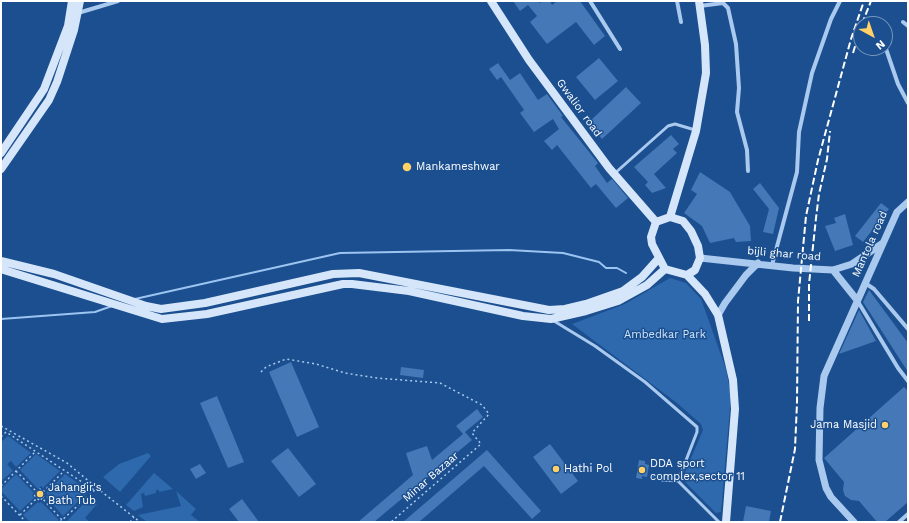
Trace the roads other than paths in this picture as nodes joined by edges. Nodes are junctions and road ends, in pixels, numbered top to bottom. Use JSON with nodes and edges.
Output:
{"nodes":[{"id":1,"x":72,"y":1,"type":"edge"},
{"id":2,"x":80,"y":1,"type":"edge"},
{"id":3,"x":118,"y":1,"type":"edge"},
{"id":4,"x":491,"y":1,"type":"edge"},
{"id":5,"x":590,"y":1,"type":"edge"},
{"id":6,"x":677,"y":1,"type":"edge"},
{"id":7,"x":840,"y":1,"type":"edge"},
{"id":8,"x":700,"y":4,"type":"edge"},
{"id":9,"x":78,"y":13,"type":"junction"},
{"id":10,"x":681,"y":22,"type":"dead end"},
{"id":11,"x":903,"y":22,"type":"dead end"},
{"id":12,"x":908,"y":26,"type":"edge"},
{"id":13,"x":620,"y":49,"type":"dead end"},
{"id":14,"x":888,"y":56,"type":"edge"},
{"id":15,"x":908,"y":103,"type":"edge"},
{"id":16,"x":696,"y":131,"type":"junction"},
{"id":17,"x":1,"y":153,"type":"edge"},
{"id":18,"x":1,"y":169,"type":"edge"},
{"id":19,"x":748,"y":171,"type":"dead end"},
{"id":20,"x":614,"y":174,"type":"junction"},
{"id":21,"x":908,"y":202,"type":"edge"},
{"id":22,"x":670,"y":217,"type":"junction"},
{"id":23,"x":656,"y":222,"type":"junction"},
{"id":24,"x":883,"y":243,"type":"junction"},
{"id":25,"x":659,"y":258,"type":"junction"},
{"id":26,"x":700,"y":258,"type":"junction"},
{"id":27,"x":1,"y":261,"type":"edge"},
{"id":28,"x":758,"y":263,"type":"junction"},
{"id":29,"x":772,"y":265,"type":"junction"},
{"id":30,"x":665,"y":269,"type":"junction"},
{"id":31,"x":1,"y":270,"type":"edge"},
{"id":32,"x":833,"y":270,"type":"junction"},
{"id":33,"x":353,"y":274,"type":"junction"},
{"id":34,"x":687,"y":275,"type":"junction"},
{"id":35,"x":72,"y":280,"type":"junction"},
{"id":36,"x":865,"y":283,"type":"junction"},
{"id":37,"x":352,"y":284,"type":"junction"},
{"id":38,"x":68,"y":289,"type":"junction"},
{"id":39,"x":107,"y":297,"type":"junction"},
{"id":40,"x":857,"y":300,"type":"junction"},
{"id":41,"x":205,"y":303,"type":"junction"},
{"id":42,"x":207,"y":314,"type":"junction"},
{"id":43,"x":718,"y":315,"type":"junction"},
{"id":44,"x":551,"y":319,"type":"junction"},
{"id":45,"x":908,"y":329,"type":"edge"},
{"id":46,"x":908,"y":381,"type":"edge"},
{"id":47,"x":652,"y":475,"type":"dead end"},
{"id":48,"x":678,"y":481,"type":"junction"},
{"id":49,"x":908,"y":514,"type":"edge"},
{"id":50,"x":719,"y":522,"type":"edge"},
{"id":51,"x":726,"y":522,"type":"edge"},
{"id":52,"x":854,"y":522,"type":"edge"},
{"id":53,"x":899,"y":522,"type":"edge"}],
"edges":[{"from":1,"to":17,"type":"main road"},
{"from":2,"to":9,"type":"main road"},
{"from":3,"to":9,"type":"street"},
{"from":4,"to":20,"type":"main road","name":"Gwalior road"},
{"from":5,"to":13,"type":"street"},
{"from":6,"to":10,"type":"street"},
{"from":7,"to":29,"type":"street"},
{"from":8,"to":16,"type":"main road"},
{"from":8,"to":19,"type":"street"},
{"from":9,"to":18,"type":"main road"},
{"from":11,"to":12,"type":"street"},
{"from":14,"to":15,"type":"street"},
{"from":16,"to":20,"type":"lane"},
{"from":16,"to":22,"type":"main road"},
{"from":20,"to":23,"type":"main road","name":"Gwalior road"},
{"from":21,"to":24,"type":"street","name":"Mantola road"},
{"from":22,"to":23,"type":"main road"},
{"from":22,"to":26,"type":"main road"},
{"from":23,"to":25,"type":"main road"},
{"from":24,"to":32,"type":"street","name":"bijli ghar road"},
{"from":24,"to":36,"type":"street","name":"Mantola road"},
{"from":25,"to":30,"type":"main road"},
{"from":25,"to":33,"type":"main road"},
{"from":26,"to":28,"type":"street","name":"bijli ghar road"},
{"from":26,"to":34,"type":"main road"},
{"from":27,"to":35,"type":"main road"},
{"from":28,"to":29,"type":"street","name":"bijli ghar road"},
{"from":28,"to":43,"type":"street"},
{"from":29,"to":32,"type":"street","name":"bijli ghar road"},
{"from":30,"to":34,"type":"main road"},
{"from":30,"to":44,"type":"main road"},
{"from":31,"to":38,"type":"main road"},
{"from":32,"to":40,"type":"street"},
{"from":33,"to":37,"type":"main road"},
{"from":33,"to":41,"type":"main road"},
{"from":34,"to":43,"type":"main road"},
{"from":35,"to":38,"type":"main road"},
{"from":35,"to":39,"type":"main road"},
{"from":36,"to":40,"type":"street","name":"Mantola road"},
{"from":36,"to":45,"type":"street"},
{"from":37,"to":42,"type":"main road"},
{"from":37,"to":44,"type":"main road"},
{"from":38,"to":39,"type":"main road"},
{"from":39,"to":41,"type":"main road"},
{"from":39,"to":42,"type":"main road"},
{"from":40,"to":46,"type":"street"},
{"from":40,"to":52,"type":"street","name":"Mantola road"},
{"from":41,"to":42,"type":"main road"},
{"from":43,"to":51,"type":"main road"},
{"from":44,"to":48,"type":"lane"},
{"from":47,"to":48,"type":"lane"},
{"from":48,"to":50,"type":"lane"},
{"from":49,"to":53,"type":"street"}]}
